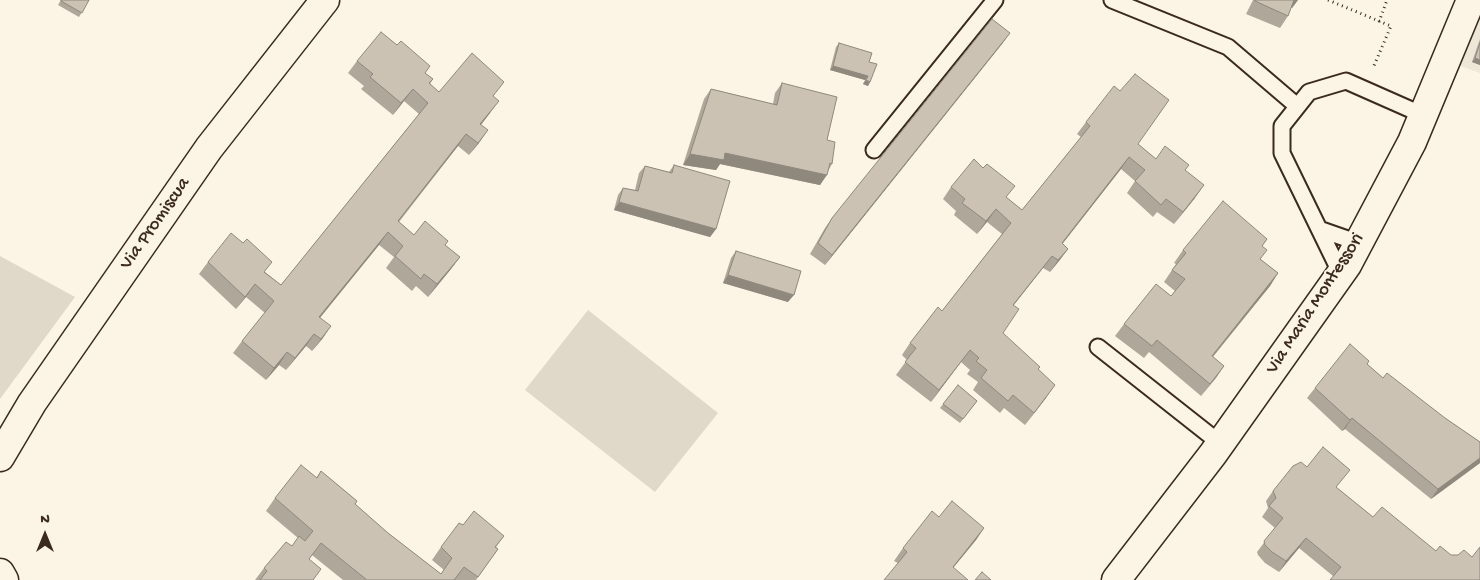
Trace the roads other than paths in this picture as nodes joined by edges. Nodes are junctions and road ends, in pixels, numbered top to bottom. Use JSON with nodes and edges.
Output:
{"nodes":[{"id":1,"x":325,"y":0,"type":"edge"},
{"id":2,"x":995,"y":0,"type":"edge"},
{"id":3,"x":1112,"y":0,"type":"edge"},
{"id":4,"x":1472,"y":0,"type":"edge"},
{"id":5,"x":1298,"y":106,"type":"junction"},
{"id":6,"x":1423,"y":115,"type":"junction"},
{"id":7,"x":874,"y":150,"type":"dead end"},
{"id":8,"x":1319,"y":229,"type":"junction"},
{"id":9,"x":1359,"y":243,"type":"junction"},
{"id":10,"x":1341,"y":274,"type":"junction"},
{"id":11,"x":1098,"y":347,"type":"dead end"},
{"id":12,"x":1221,"y":444,"type":"junction"},
{"id":13,"x":0,"y":457,"type":"edge"},
{"id":14,"x":0,"y":573,"type":"edge"},
{"id":15,"x":4,"y":580,"type":"edge"},
{"id":16,"x":1116,"y":580,"type":"edge"}],
"edges":[{"from":1,"to":13,"type":"street","name":"Via Promiscua"},
{"from":2,"to":7,"type":"lane"},
{"from":3,"to":5,"type":"lane"},
{"from":4,"to":6,"type":"street","name":"Via Maria Montessori"},
{"from":5,"to":6,"type":"lane"},
{"from":5,"to":8,"type":"lane"},
{"from":6,"to":9,"type":"street","name":"Via Maria Montessori"},
{"from":8,"to":9,"type":"lane"},
{"from":8,"to":10,"type":"lane"},
{"from":9,"to":10,"type":"street","name":"Via Maria Montessori"},
{"from":10,"to":12,"type":"street","name":"Via Maria Montessori"},
{"from":11,"to":12,"type":"lane"},
{"from":12,"to":16,"type":"street","name":"Via Maria Montessori"},
{"from":14,"to":15,"type":"street"}]}
